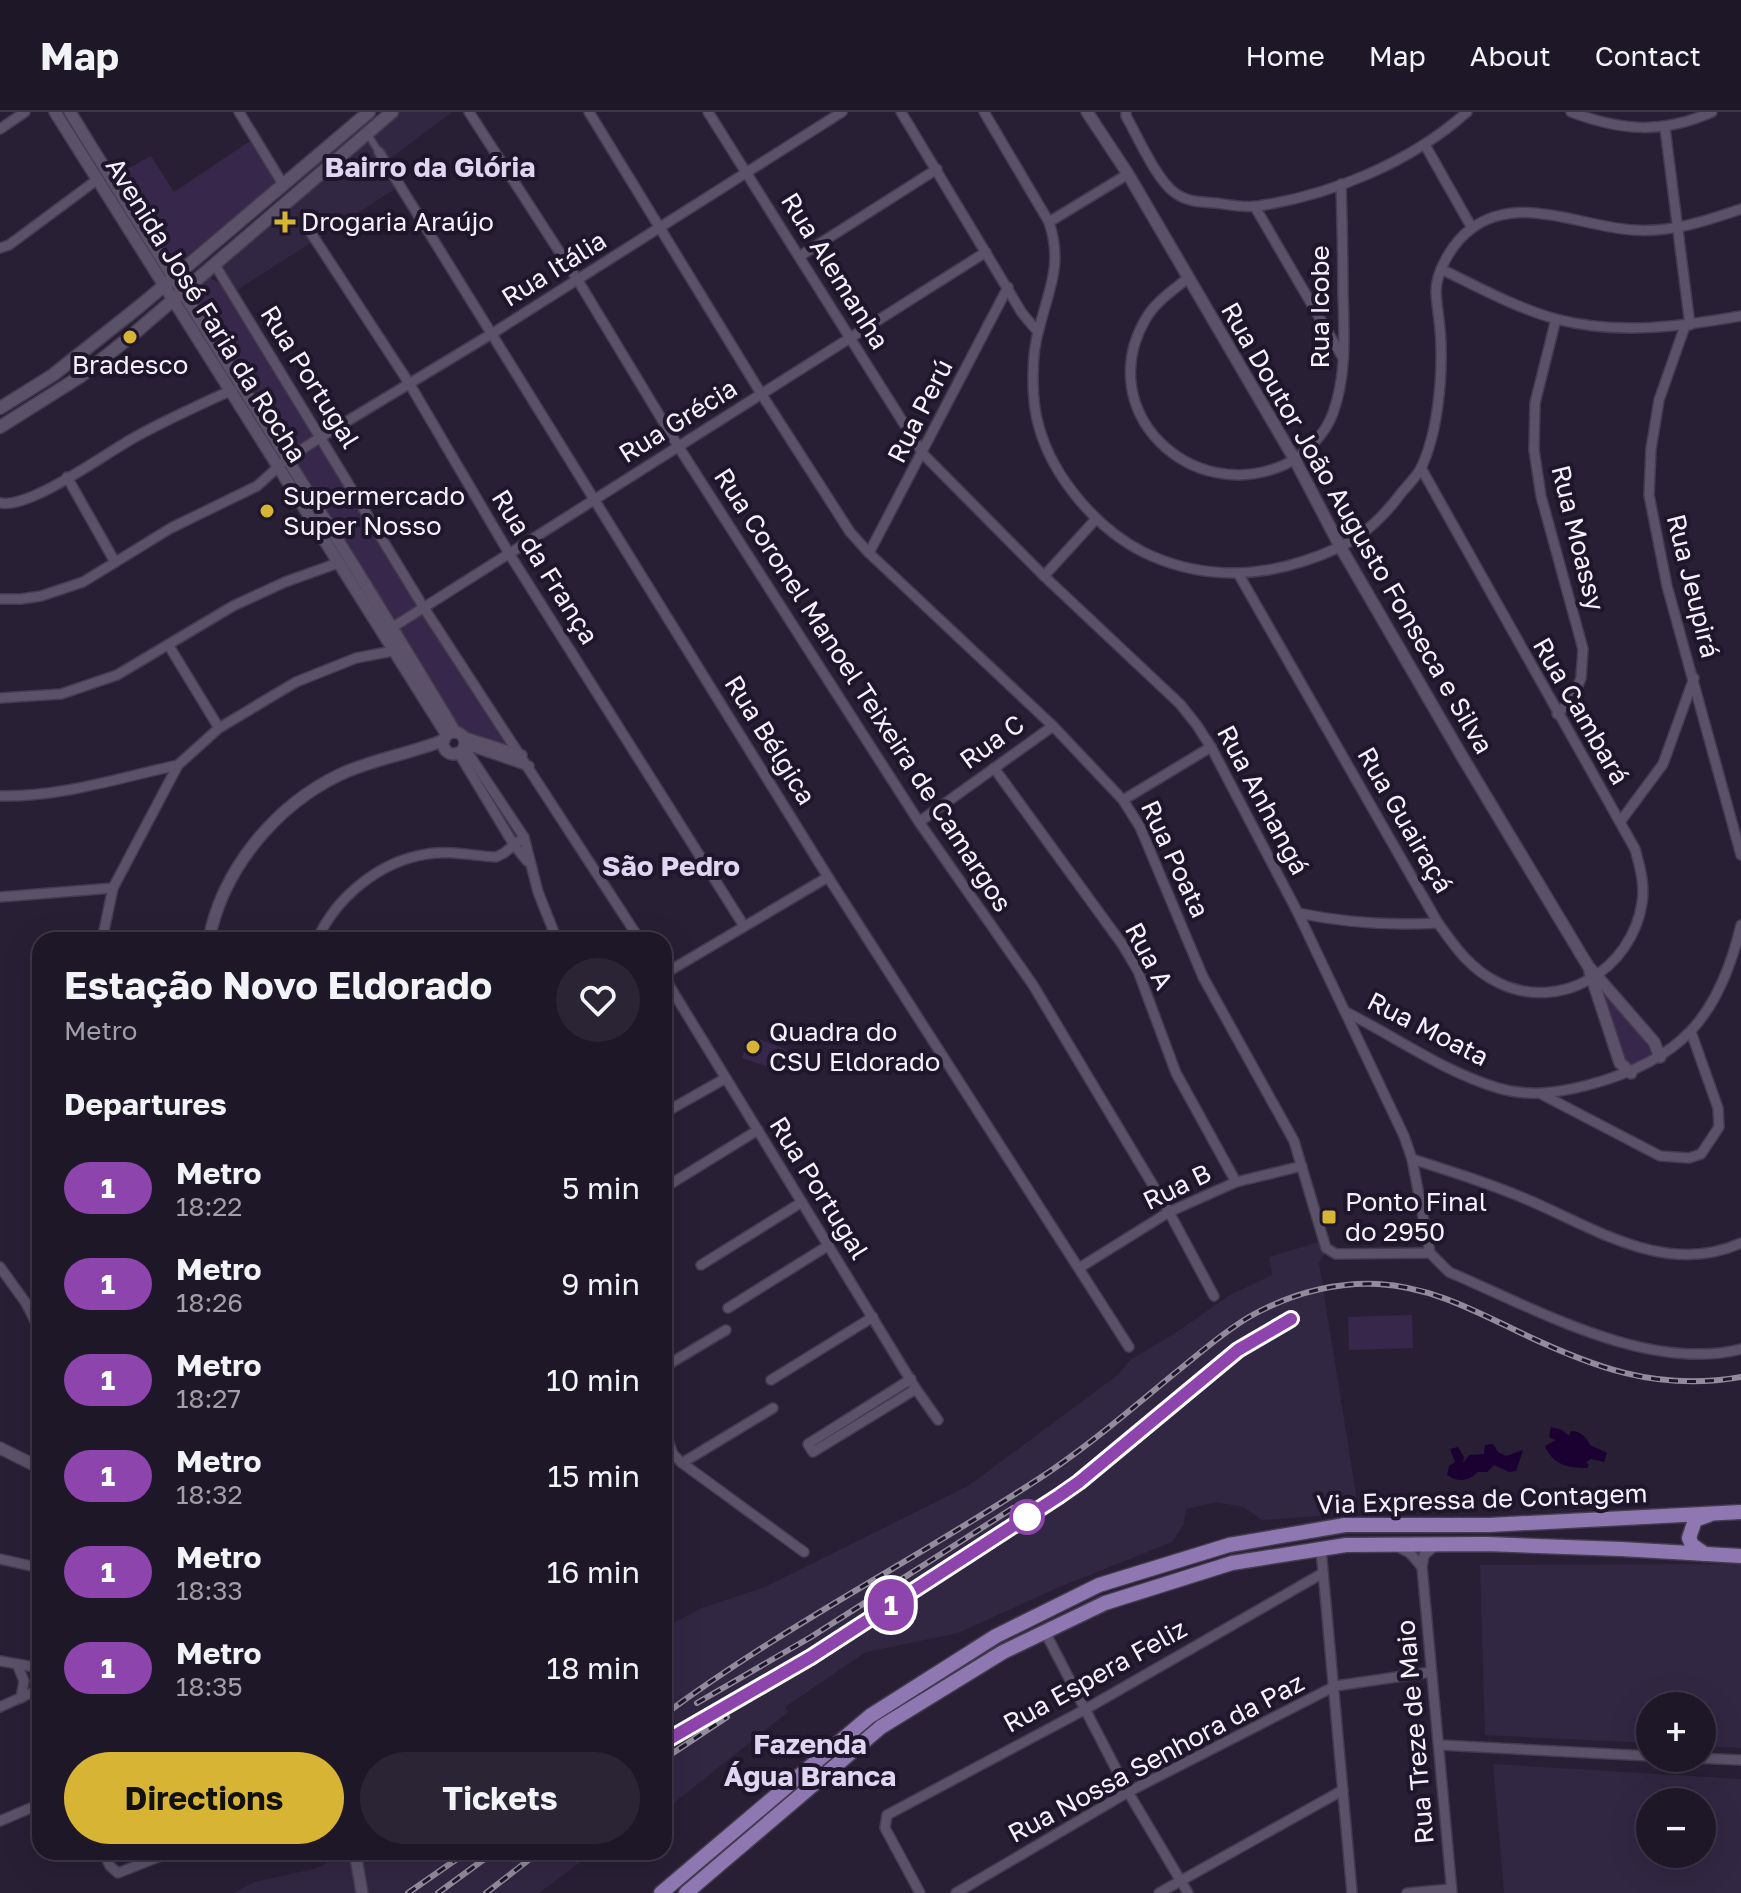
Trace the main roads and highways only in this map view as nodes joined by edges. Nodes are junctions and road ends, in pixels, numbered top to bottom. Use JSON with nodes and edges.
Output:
{"nodes":[{"id":1,"x":369,"y":112,"type":"edge"},
{"id":2,"x":392,"y":112,"type":"edge"},
{"id":3,"x":0,"y":408,"type":"edge"},
{"id":4,"x":0,"y":427,"type":"edge"},
{"id":5,"x":1741,"y":1512,"type":"edge"},
{"id":6,"x":1713,"y":1513,"type":"junction"},
{"id":7,"x":1705,"y":1554,"type":"junction"},
{"id":8,"x":1741,"y":1556,"type":"edge"},
{"id":9,"x":661,"y":1893,"type":"edge"},
{"id":10,"x":686,"y":1893,"type":"edge"}],
"edges":[{"from":1,"to":3,"type":"main road"},
{"from":2,"to":4,"type":"main road"},
{"from":5,"to":6,"type":"highway","name":"Via Expressa de Contagem"},
{"from":6,"to":7,"type":"highway"},
{"from":6,"to":9,"type":"highway","name":"Via Expressa de Contagem"},
{"from":7,"to":8,"type":"highway","name":"Via Expressa de Contagem"},
{"from":7,"to":10,"type":"highway","name":"Via Expressa de Contagem"}]}
